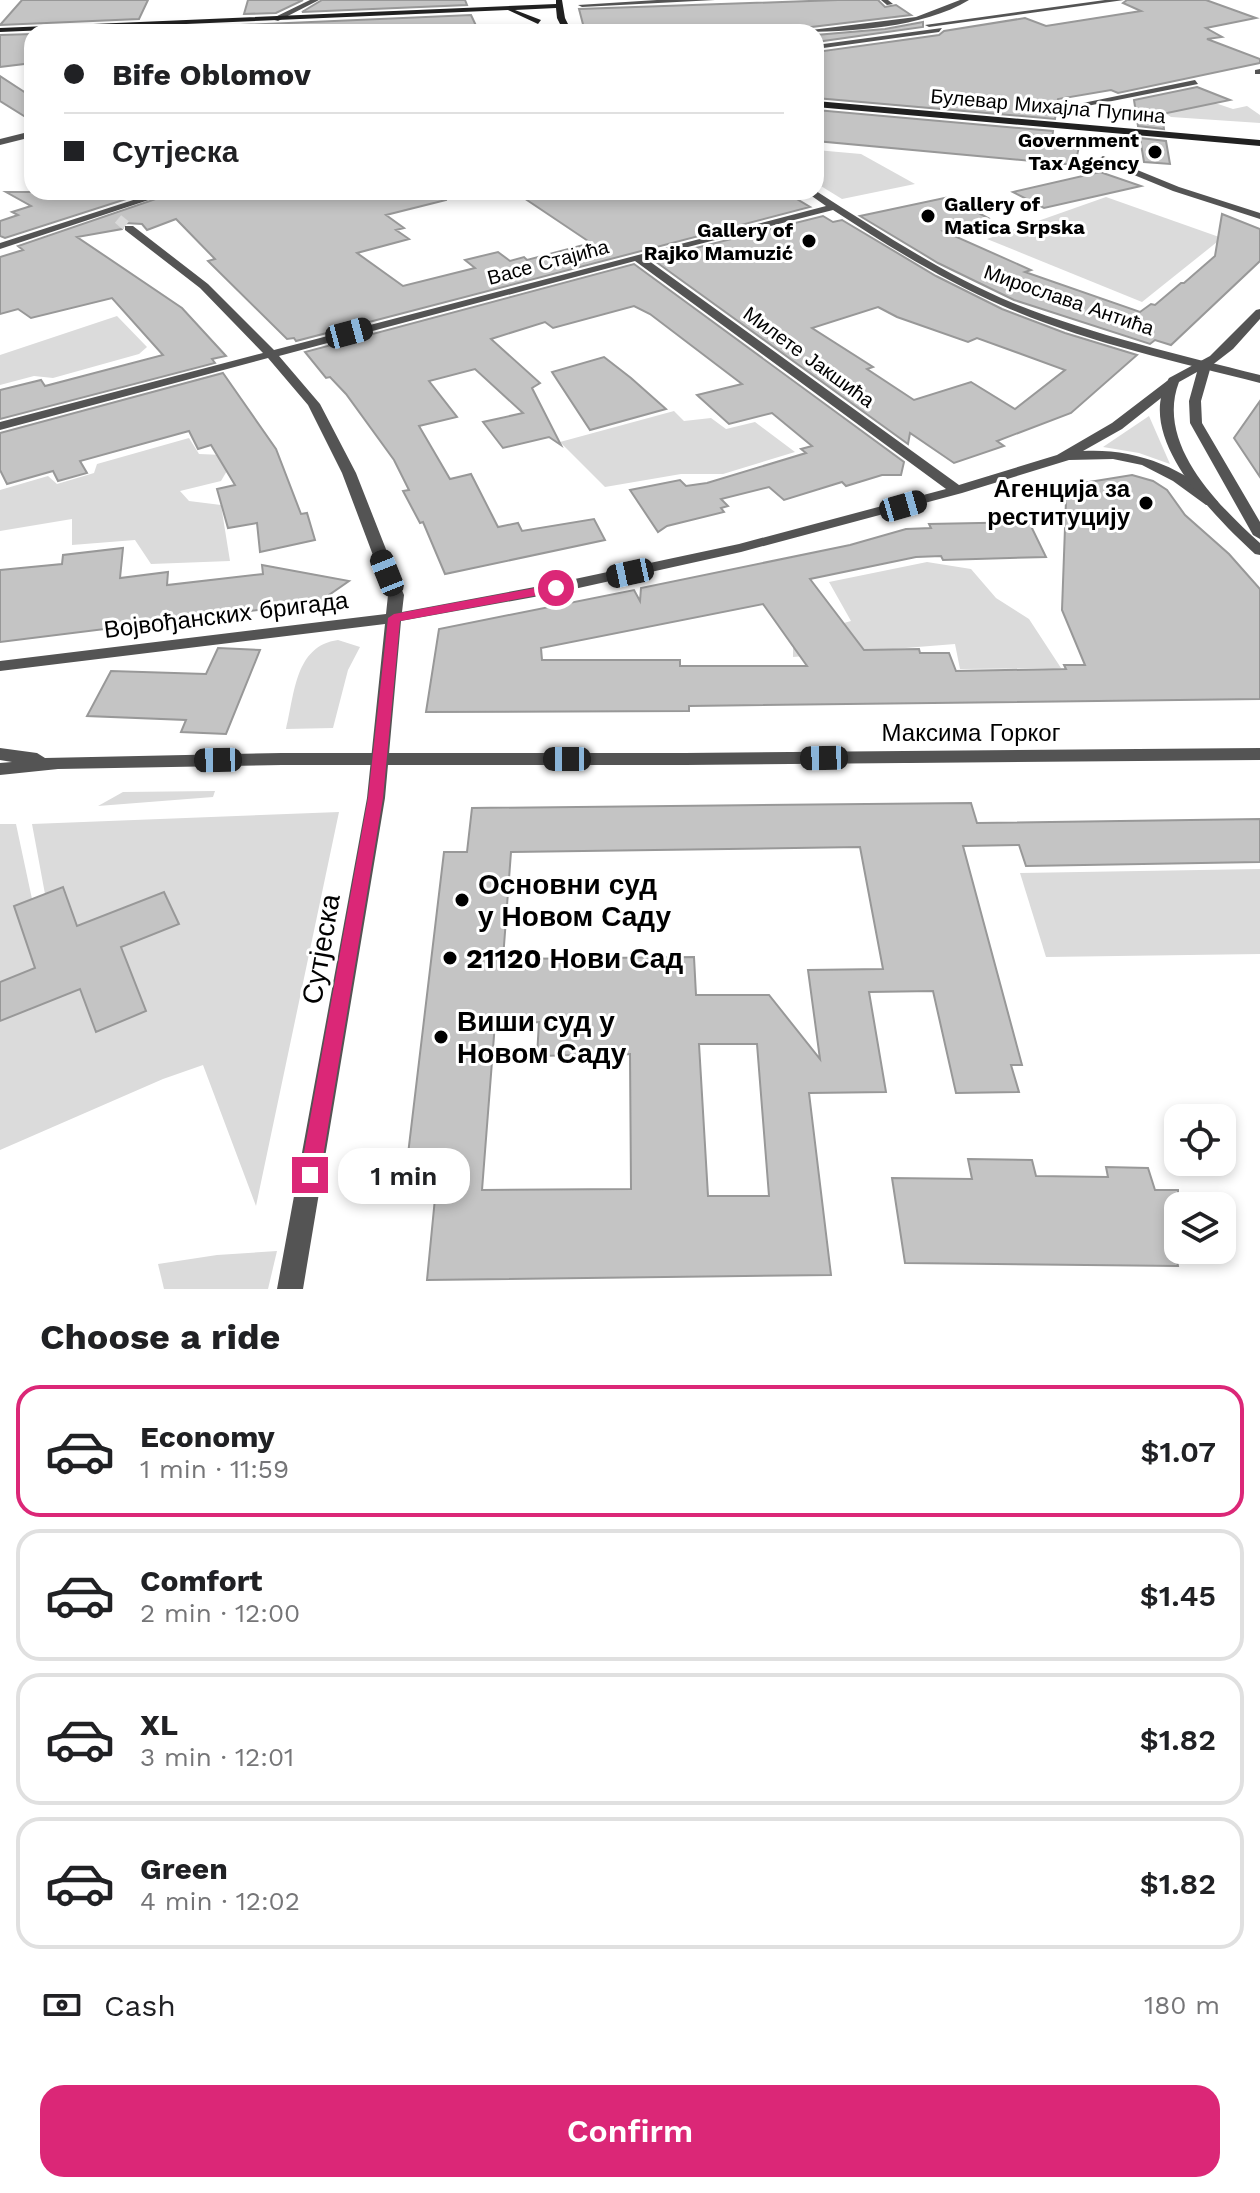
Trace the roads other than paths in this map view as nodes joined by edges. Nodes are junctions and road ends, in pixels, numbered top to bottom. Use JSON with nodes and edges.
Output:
{"nodes":[{"id":1,"x":316,"y":0,"type":"edge"},
{"id":2,"x":520,"y":0,"type":"edge"},
{"id":3,"x":712,"y":0,"type":"edge"},
{"id":4,"x":966,"y":0,"type":"edge"},
{"id":5,"x":1042,"y":0,"type":"edge"},
{"id":6,"x":1052,"y":0,"type":"edge"},
{"id":7,"x":1121,"y":0,"type":"edge"},
{"id":8,"x":628,"y":2,"type":"edge"},
{"id":9,"x":558,"y":3,"type":"edge"},
{"id":10,"x":533,"y":4,"type":"edge"},
{"id":11,"x":582,"y":5,"type":"dead end"},
{"id":12,"x":1079,"y":5,"type":"junction"},
{"id":13,"x":502,"y":8,"type":"junction"},
{"id":14,"x":902,"y":11,"type":"dead end"},
{"id":15,"x":1094,"y":12,"type":"dead end"},
{"id":16,"x":1021,"y":15,"type":"junction"},
{"id":17,"x":275,"y":19,"type":"junction"},
{"id":18,"x":917,"y":19,"type":"junction"},
{"id":19,"x":538,"y":22,"type":"joint"},
{"id":20,"x":120,"y":24,"type":"edge"},
{"id":21,"x":565,"y":24,"type":"edge"},
{"id":22,"x":24,"y":27,"type":"edge"},
{"id":23,"x":0,"y":28,"type":"edge"},
{"id":24,"x":824,"y":28,"type":"edge"},
{"id":25,"x":936,"y":29,"type":"junction"},
{"id":26,"x":824,"y":46,"type":"edge"},
{"id":27,"x":1195,"y":82,"type":"dead end"},
{"id":28,"x":824,"y":104,"type":"edge"},
{"id":29,"x":1082,"y":104,"type":"dead end"},
{"id":30,"x":24,"y":136,"type":"edge"},
{"id":31,"x":0,"y":142,"type":"edge"},
{"id":32,"x":1260,"y":143,"type":"edge"},
{"id":33,"x":1103,"y":159,"type":"dead end"},
{"id":34,"x":150,"y":200,"type":"edge"},
{"id":35,"x":824,"y":200,"type":"edge"},
{"id":36,"x":835,"y":207,"type":"junction"},
{"id":37,"x":1259,"y":216,"type":"edge"},
{"id":38,"x":129,"y":228,"type":"tunnel mouth"},
{"id":39,"x":0,"y":246,"type":"edge"},
{"id":40,"x":637,"y":257,"type":"junction"},
{"id":41,"x":1260,"y":312,"type":"edge"},
{"id":42,"x":271,"y":354,"type":"junction"},
{"id":43,"x":1205,"y":365,"type":"junction"},
{"id":44,"x":1260,"y":379,"type":"edge"},
{"id":45,"x":1171,"y":384,"type":"junction"},
{"id":46,"x":0,"y":426,"type":"edge"},
{"id":47,"x":1062,"y":458,"type":"junction"},
{"id":48,"x":957,"y":490,"type":"junction"},
{"id":49,"x":1213,"y":504,"type":"junction"},
{"id":50,"x":1260,"y":535,"type":"edge"},
{"id":51,"x":1260,"y":551,"type":"edge"},
{"id":52,"x":394,"y":618,"type":"junction"},
{"id":53,"x":0,"y":666,"type":"edge"},
{"id":54,"x":0,"y":754,"type":"edge"},
{"id":55,"x":1260,"y":754,"type":"edge"},
{"id":56,"x":381,"y":759,"type":"junction"},
{"id":57,"x":58,"y":763,"type":"junction"},
{"id":58,"x":0,"y":769,"type":"edge"},
{"id":59,"x":290,"y":1289,"type":"edge"}],
"edges":[{"from":1,"to":17,"type":"street"},
{"from":2,"to":13,"type":"main road"},
{"from":3,"to":8,"type":"street"},
{"from":4,"to":18,"type":"street"},
{"from":5,"to":16,"type":"street"},
{"from":6,"to":12,"type":"street"},
{"from":7,"to":12,"type":"street"},
{"from":8,"to":11,"type":"street"},
{"from":9,"to":10,"type":"main road"},
{"from":9,"to":21,"type":"main road"},
{"from":10,"to":13,"type":"main road"},
{"from":10,"to":19,"type":"main road"},
{"from":12,"to":15,"type":"street"},
{"from":12,"to":16,"type":"street"},
{"from":13,"to":17,"type":"main road"},
{"from":13,"to":19,"type":"main road"},
{"from":14,"to":18,"type":"street"},
{"from":16,"to":25,"type":"street"},
{"from":17,"to":20,"type":"main road"},
{"from":18,"to":24,"type":"street"},
{"from":18,"to":25,"type":"street"},
{"from":22,"to":23,"type":"main road"},
{"from":25,"to":26,"type":"street"},
{"from":27,"to":29,"type":"street"},
{"from":28,"to":32,"type":"main road","name":"Булевар Михајла Пупина"},
{"from":30,"to":31,"type":"street"},
{"from":33,"to":37,"type":"street"},
{"from":34,"to":39,"type":"street"},
{"from":35,"to":36,"type":"street","name":"Мирослава Антића"},
{"from":36,"to":40,"type":"street","name":"Васе Стајића"},
{"from":36,"to":43,"type":"street","name":"Мирослава Антића"},
{"from":38,"to":42,"type":"street"},
{"from":40,"to":42,"type":"street","name":"Васе Стајића"},
{"from":40,"to":48,"type":"street","name":"Милете Јакшића"},
{"from":41,"to":43,"type":"street","name":"Војвођанских бригада"},
{"from":42,"to":46,"type":"street","name":"Васе Стајића"},
{"from":42,"to":52,"type":"street","name":"Сутјеска"},
{"from":43,"to":44,"type":"street","name":"Мирослава Антића"},
{"from":43,"to":45,"type":"street","name":"Војвођанских бригада"},
{"from":43,"to":50,"type":"street"},
{"from":45,"to":47,"type":"street","name":"Војвођанских бригада"},
{"from":45,"to":49,"type":"street"},
{"from":47,"to":48,"type":"street","name":"Војвођанских бригада"},
{"from":47,"to":49,"type":"street","name":"Војвођанских бригада"},
{"from":48,"to":52,"type":"street","name":"Војвођанских бригада"},
{"from":49,"to":51,"type":"street"},
{"from":52,"to":53,"type":"street","name":"Војвођанских бригада"},
{"from":52,"to":56,"type":"street","name":"Сутјеска"},
{"from":54,"to":57,"type":"street","name":"Максима Горког"},
{"from":55,"to":56,"type":"street","name":"Максима Горког"},
{"from":56,"to":57,"type":"street","name":"Максима Горког"},
{"from":56,"to":59,"type":"street","name":"Сутјеска"},
{"from":57,"to":58,"type":"street","name":"Максима Горког"}]}
